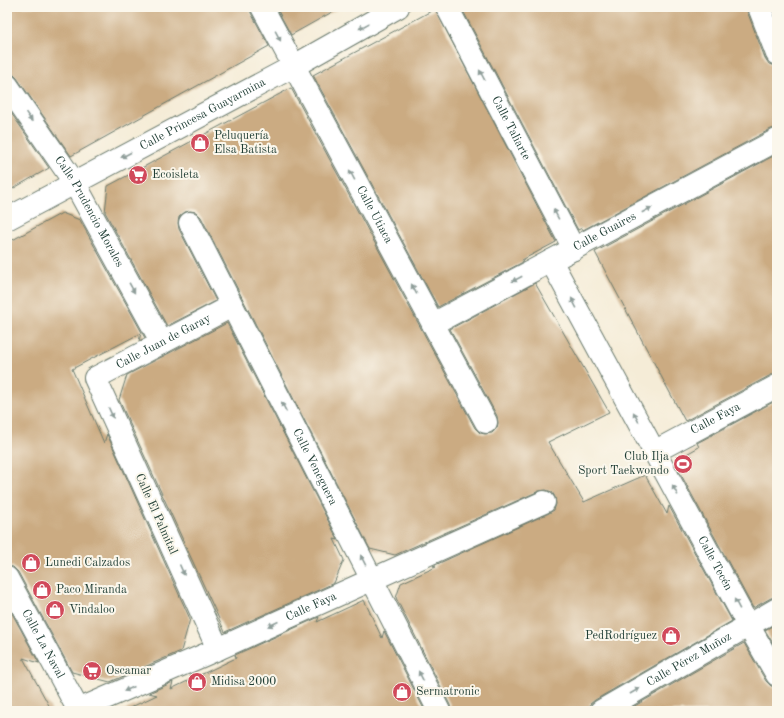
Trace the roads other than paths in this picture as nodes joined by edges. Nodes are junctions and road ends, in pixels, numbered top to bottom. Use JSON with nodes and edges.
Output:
{"nodes":[{"id":1,"x":262,"y":7,"type":"edge"},
{"id":2,"x":398,"y":7,"type":"edge"},
{"id":3,"x":447,"y":7,"type":"edge"},
{"id":4,"x":759,"y":7,"type":"edge"},
{"id":5,"x":777,"y":54,"type":"edge"},
{"id":6,"x":294,"y":66,"type":"junction"},
{"id":7,"x":7,"y":85,"type":"edge"},
{"id":8,"x":777,"y":140,"type":"edge"},
{"id":9,"x":74,"y":182,"type":"junction"},
{"id":10,"x":7,"y":219,"type":"edge"},
{"id":11,"x":190,"y":223,"type":"dead end"},
{"id":12,"x":574,"y":249,"type":"junction"},
{"id":13,"x":551,"y":261,"type":"junction"},
{"id":14,"x":232,"y":306,"type":"junction"},
{"id":15,"x":433,"y":324,"type":"junction"},
{"id":16,"x":162,"y":343,"type":"junction"},
{"id":17,"x":95,"y":378,"type":"joint"},
{"id":18,"x":777,"y":386,"type":"edge"},
{"id":19,"x":486,"y":422,"type":"dead end"},
{"id":20,"x":654,"y":452,"type":"junction"},
{"id":21,"x":544,"y":502,"type":"dead end"},
{"id":22,"x":7,"y":578,"type":"edge"},
{"id":23,"x":373,"y":580,"type":"junction"},
{"id":24,"x":777,"y":609,"type":"edge"},
{"id":25,"x":748,"y":625,"type":"junction"},
{"id":26,"x":218,"y":649,"type":"junction"},
{"id":27,"x":777,"y":675,"type":"edge"},
{"id":28,"x":79,"y":711,"type":"edge"},
{"id":29,"x":439,"y":711,"type":"edge"},
{"id":30,"x":601,"y":711,"type":"edge"}],
"edges":[{"from":1,"to":6,"type":"street","name":"Calle Utiaca","one_way":true},
{"from":2,"to":6,"type":"street","name":"Calle Princesa Guayarmina","one_way":true},
{"from":12,"to":3,"type":"street","name":"Calle Taliarte","one_way":true},
{"from":4,"to":5,"type":"street"},
{"from":6,"to":9,"type":"street","name":"Calle Princesa Guayarmina","one_way":true},
{"from":15,"to":6,"type":"street","name":"Calle Utiaca","one_way":true},
{"from":7,"to":9,"type":"street","name":"Calle Prudencio Morales","one_way":true},
{"from":12,"to":8,"type":"street","name":"Calle Guaires","one_way":true},
{"from":9,"to":10,"type":"street","name":"Calle Princesa Guayarmina"},
{"from":9,"to":16,"type":"street","name":"Calle Prudencio Morales","one_way":true},
{"from":11,"to":14,"type":"street","name":"Calle Veneguera"},
{"from":12,"to":13,"type":"street","name":"Calle Guaires"},
{"from":13,"to":15,"type":"street","name":"Calle Guaires","one_way":true},
{"from":20,"to":13,"type":"street","one_way":true},
{"from":14,"to":16,"type":"street","name":"Calle Juan de Garay"},
{"from":23,"to":14,"type":"street","name":"Calle Veneguera","one_way":true},
{"from":15,"to":19,"type":"street","name":"Calle Utiaca"},
{"from":16,"to":17,"type":"street","name":"Calle Juan de Garay"},
{"from":17,"to":26,"type":"street","name":"Calle El Palmital","one_way":true},
{"from":18,"to":20,"type":"street","name":"Calle Faya"},
{"from":25,"to":20,"type":"street","name":"Calle Tecén","one_way":true},
{"from":21,"to":23,"type":"street","name":"Calle Faya"},
{"from":22,"to":28,"type":"street","name":"Calle La Naval"},
{"from":23,"to":26,"type":"street","name":"Calle Faya","one_way":true},
{"from":29,"to":23,"type":"street","name":"Calle Veneguera","one_way":true},
{"from":24,"to":25,"type":"street","name":"Calle Pérez Muñoz"},
{"from":25,"to":27,"type":"street","name":"Calle Tecén"},
{"from":30,"to":25,"type":"street","name":"Calle Pérez Muñoz","one_way":true},
{"from":26,"to":28,"type":"street","name":"Calle Faya","one_way":true}]}
